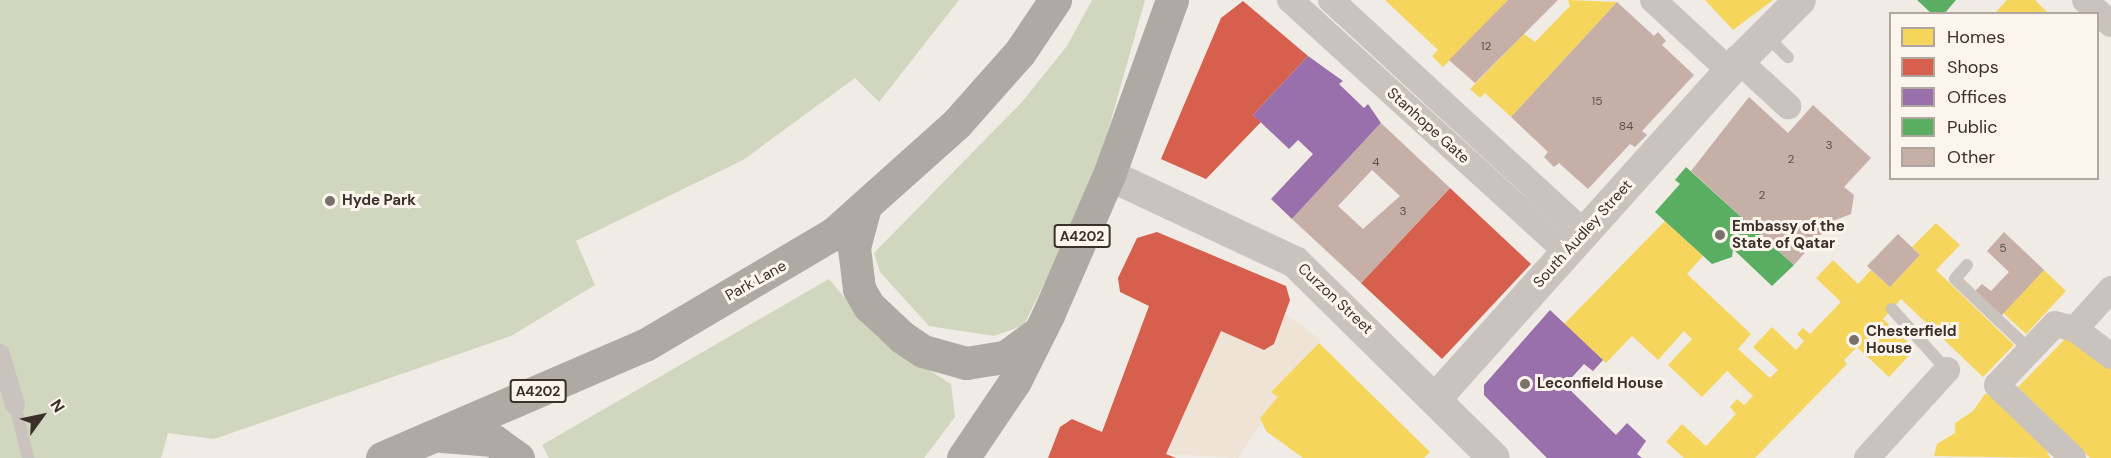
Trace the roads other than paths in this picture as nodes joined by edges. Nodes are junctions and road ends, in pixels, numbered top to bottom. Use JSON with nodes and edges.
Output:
{"nodes":[{"id":1,"x":1055,"y":0,"type":"edge"},
{"id":2,"x":1172,"y":0,"type":"edge"},
{"id":3,"x":1290,"y":0,"type":"edge"},
{"id":4,"x":1331,"y":0,"type":"edge"},
{"id":5,"x":1653,"y":0,"type":"edge"},
{"id":6,"x":1800,"y":0,"type":"edge"},
{"id":7,"x":2085,"y":0,"type":"edge"},
{"id":8,"x":2098,"y":12,"type":"edge"},
{"id":9,"x":2099,"y":13,"type":"edge"},
{"id":10,"x":2111,"y":24,"type":"edge"},
{"id":11,"x":1765,"y":35,"type":"junction"},
{"id":12,"x":1788,"y":57,"type":"dead end"},
{"id":13,"x":1734,"y":66,"type":"junction"},
{"id":14,"x":1788,"y":106,"type":"dead end"},
{"id":15,"x":1109,"y":175,"type":"junction"},
{"id":16,"x":864,"y":210,"type":"junction"},
{"id":17,"x":1575,"y":243,"type":"junction"},
{"id":18,"x":1967,"y":265,"type":"dead end"},
{"id":19,"x":2111,"y":289,"type":"edge"},
{"id":20,"x":1892,"y":309,"type":"dead end"},
{"id":21,"x":1041,"y":329,"type":"junction"},
{"id":22,"x":2075,"y":329,"type":"junction"},
{"id":23,"x":2030,"y":350,"type":"junction"},
{"id":24,"x":0,"y":354,"type":"edge"},
{"id":25,"x":2111,"y":356,"type":"edge"},
{"id":26,"x":1947,"y":370,"type":"joint"},
{"id":27,"x":1437,"y":398,"type":"junction"},
{"id":28,"x":15,"y":405,"type":"joint"},
{"id":29,"x":431,"y":437,"type":"junction"},
{"id":30,"x":28,"y":458,"type":"edge"},
{"id":31,"x":382,"y":458,"type":"edge"},
{"id":32,"x":518,"y":458,"type":"edge"},
{"id":33,"x":963,"y":458,"type":"edge"},
{"id":34,"x":1494,"y":458,"type":"edge"},
{"id":35,"x":1867,"y":458,"type":"edge"},
{"id":36,"x":2073,"y":458,"type":"edge"}],
"edges":[{"from":1,"to":16,"type":"highway","name":"Park Lane","number":"A4202"},
{"from":2,"to":15,"type":"highway","number":"A4202"},
{"from":3,"to":17,"type":"street","name":"Stanhope Gate"},
{"from":4,"to":17,"type":"street","name":"Stanhope Gate"},
{"from":5,"to":13,"type":"street"},
{"from":6,"to":11,"type":"street","name":"South Audley Street"},
{"from":7,"to":8,"type":"street"},
{"from":9,"to":10,"type":"street"},
{"from":11,"to":12,"type":"lane"},
{"from":11,"to":13,"type":"street","name":"South Audley Street"},
{"from":13,"to":14,"type":"street"},
{"from":13,"to":17,"type":"street","name":"South Audley Street"},
{"from":15,"to":21,"type":"highway","number":"A4202"},
{"from":15,"to":27,"type":"street","name":"Curzon Street"},
{"from":16,"to":21,"type":"highway","number":"A4202"},
{"from":16,"to":29,"type":"highway","name":"Park Lane","number":"A4202"},
{"from":17,"to":27,"type":"street","name":"South Audley Street"},
{"from":18,"to":23,"type":"lane"},
{"from":19,"to":22,"type":"street"},
{"from":20,"to":26,"type":"lane"},
{"from":21,"to":33,"type":"highway","number":"A4202"},
{"from":22,"to":23,"type":"street"},
{"from":22,"to":25,"type":"street"},
{"from":23,"to":36,"type":"street"},
{"from":24,"to":28,"type":"street"},
{"from":26,"to":35,"type":"street"},
{"from":27,"to":34,"type":"street","name":"Curzon Street"},
{"from":28,"to":30,"type":"lane"},
{"from":29,"to":31,"type":"highway","name":"Park Lane","number":"A4202"},
{"from":29,"to":32,"type":"highway","number":"A4202"}]}
